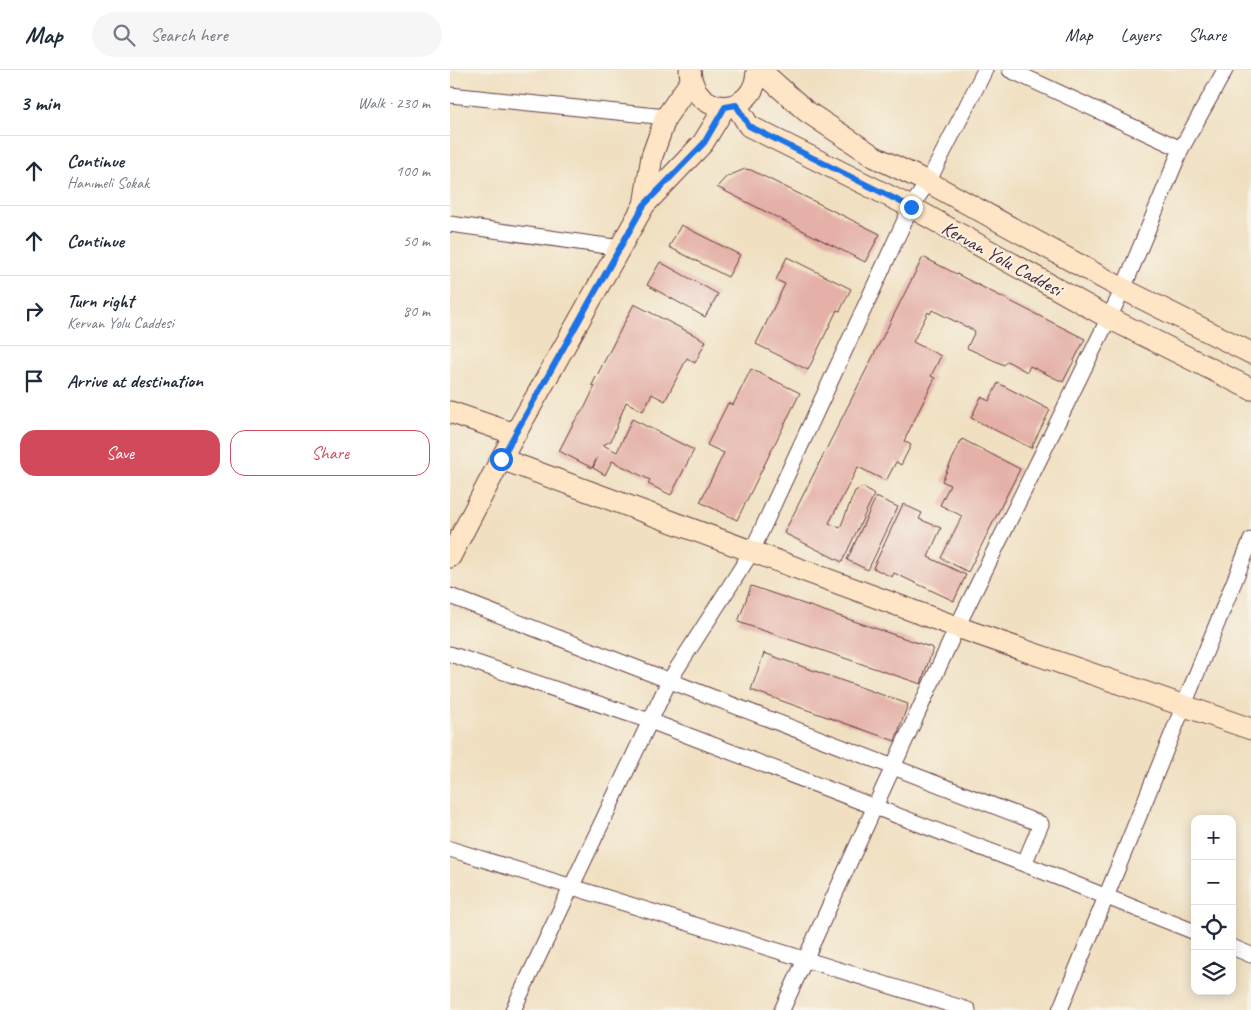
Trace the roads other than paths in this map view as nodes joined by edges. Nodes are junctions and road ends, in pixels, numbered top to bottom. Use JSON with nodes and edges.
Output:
{"nodes":[{"id":1,"x":758,"y":70,"type":"edge"},
{"id":2,"x":985,"y":70,"type":"edge"},
{"id":3,"x":1010,"y":70,"type":"edge"},
{"id":4,"x":1225,"y":70,"type":"edge"},
{"id":5,"x":691,"y":75,"type":"edge"},
{"id":6,"x":450,"y":95,"type":"edge"},
{"id":7,"x":730,"y":106,"type":"junction"},
{"id":8,"x":666,"y":117,"type":"junction"},
{"id":9,"x":1181,"y":149,"type":"junction"},
{"id":10,"x":928,"y":182,"type":"junction"},
{"id":11,"x":644,"y":205,"type":"junction"},
{"id":12,"x":911,"y":207,"type":"junction"},
{"id":13,"x":450,"y":224,"type":"edge"},
{"id":14,"x":621,"y":248,"type":"junction"},
{"id":15,"x":1122,"y":289,"type":"junction"},
{"id":16,"x":1109,"y":318,"type":"junction"},
{"id":17,"x":1251,"y":354,"type":"edge"},
{"id":18,"x":1251,"y":389,"type":"edge"},
{"id":19,"x":450,"y":412,"type":"edge"},
{"id":20,"x":515,"y":434,"type":"junction"},
{"id":21,"x":501,"y":459,"type":"junction"},
{"id":22,"x":1251,"y":540,"type":"edge"},
{"id":23,"x":751,"y":552,"type":"junction"},
{"id":24,"x":450,"y":557,"type":"edge"},
{"id":25,"x":1247,"y":562,"type":"edge"},
{"id":26,"x":450,"y":596,"type":"edge"},
{"id":27,"x":957,"y":628,"type":"junction"},
{"id":28,"x":450,"y":654,"type":"edge"},
{"id":29,"x":669,"y":681,"type":"junction"},
{"id":30,"x":1185,"y":705,"type":"junction"},
{"id":31,"x":650,"y":721,"type":"junction"},
{"id":32,"x":1251,"y":729,"type":"edge"},
{"id":33,"x":894,"y":766,"type":"junction"},
{"id":34,"x":875,"y":807,"type":"junction"},
{"id":35,"x":450,"y":849,"type":"edge"},
{"id":36,"x":1024,"y":864,"type":"junction"},
{"id":37,"x":571,"y":888,"type":"junction"},
{"id":38,"x":1105,"y":895,"type":"junction"},
{"id":39,"x":1191,"y":930,"type":"edge"},
{"id":40,"x":1236,"y":949,"type":"edge"},
{"id":41,"x":1251,"y":955,"type":"edge"},
{"id":42,"x":806,"y":959,"type":"junction"},
{"id":43,"x":512,"y":1010,"type":"edge"},
{"id":44,"x":782,"y":1010,"type":"edge"},
{"id":45,"x":968,"y":1010,"type":"edge"},
{"id":46,"x":1060,"y":1010,"type":"edge"}],
"edges":[{"from":1,"to":7,"type":"street"},
{"from":1,"to":10,"type":"street","name":"Kervan Yolu Caddesi"},
{"from":2,"to":10,"type":"street"},
{"from":3,"to":9,"type":"street"},
{"from":4,"to":9,"type":"street"},
{"from":5,"to":7,"type":"street"},
{"from":5,"to":8,"type":"street"},
{"from":6,"to":8,"type":"street"},
{"from":7,"to":11,"type":"street"},
{"from":7,"to":12,"type":"street","name":"Kervan Yolu Caddesi"},
{"from":8,"to":11,"type":"street"},
{"from":9,"to":15,"type":"street"},
{"from":10,"to":12,"type":"street"},
{"from":10,"to":15,"type":"street","name":"Kervan Yolu Caddesi"},
{"from":11,"to":14,"type":"street"},
{"from":12,"to":16,"type":"street","name":"Kervan Yolu Caddesi"},
{"from":12,"to":23,"type":"street"},
{"from":13,"to":14,"type":"street"},
{"from":14,"to":20,"type":"street"},
{"from":15,"to":16,"type":"street"},
{"from":15,"to":17,"type":"street","name":"Kervan Yolu Caddesi"},
{"from":16,"to":18,"type":"street","name":"Kervan Yolu Caddesi"},
{"from":16,"to":27,"type":"street"},
{"from":19,"to":20,"type":"street"},
{"from":20,"to":21,"type":"street"},
{"from":21,"to":23,"type":"street"},
{"from":21,"to":24,"type":"street"},
{"from":22,"to":25,"type":"street"},
{"from":23,"to":27,"type":"street"},
{"from":23,"to":29,"type":"street"},
{"from":25,"to":30,"type":"street"},
{"from":26,"to":29,"type":"street"},
{"from":27,"to":30,"type":"street"},
{"from":27,"to":33,"type":"street"},
{"from":28,"to":31,"type":"street"},
{"from":29,"to":31,"type":"street"},
{"from":29,"to":33,"type":"street"},
{"from":30,"to":32,"type":"street"},
{"from":30,"to":38,"type":"street"},
{"from":31,"to":34,"type":"street"},
{"from":31,"to":37,"type":"street"},
{"from":33,"to":34,"type":"street"},
{"from":33,"to":36,"type":"street"},
{"from":34,"to":36,"type":"street"},
{"from":34,"to":42,"type":"street"},
{"from":35,"to":37,"type":"street"},
{"from":36,"to":38,"type":"street"},
{"from":37,"to":42,"type":"street"},
{"from":37,"to":43,"type":"street"},
{"from":38,"to":39,"type":"street"},
{"from":38,"to":46,"type":"street"},
{"from":40,"to":41,"type":"street"},
{"from":42,"to":44,"type":"street"},
{"from":42,"to":45,"type":"street"}]}
